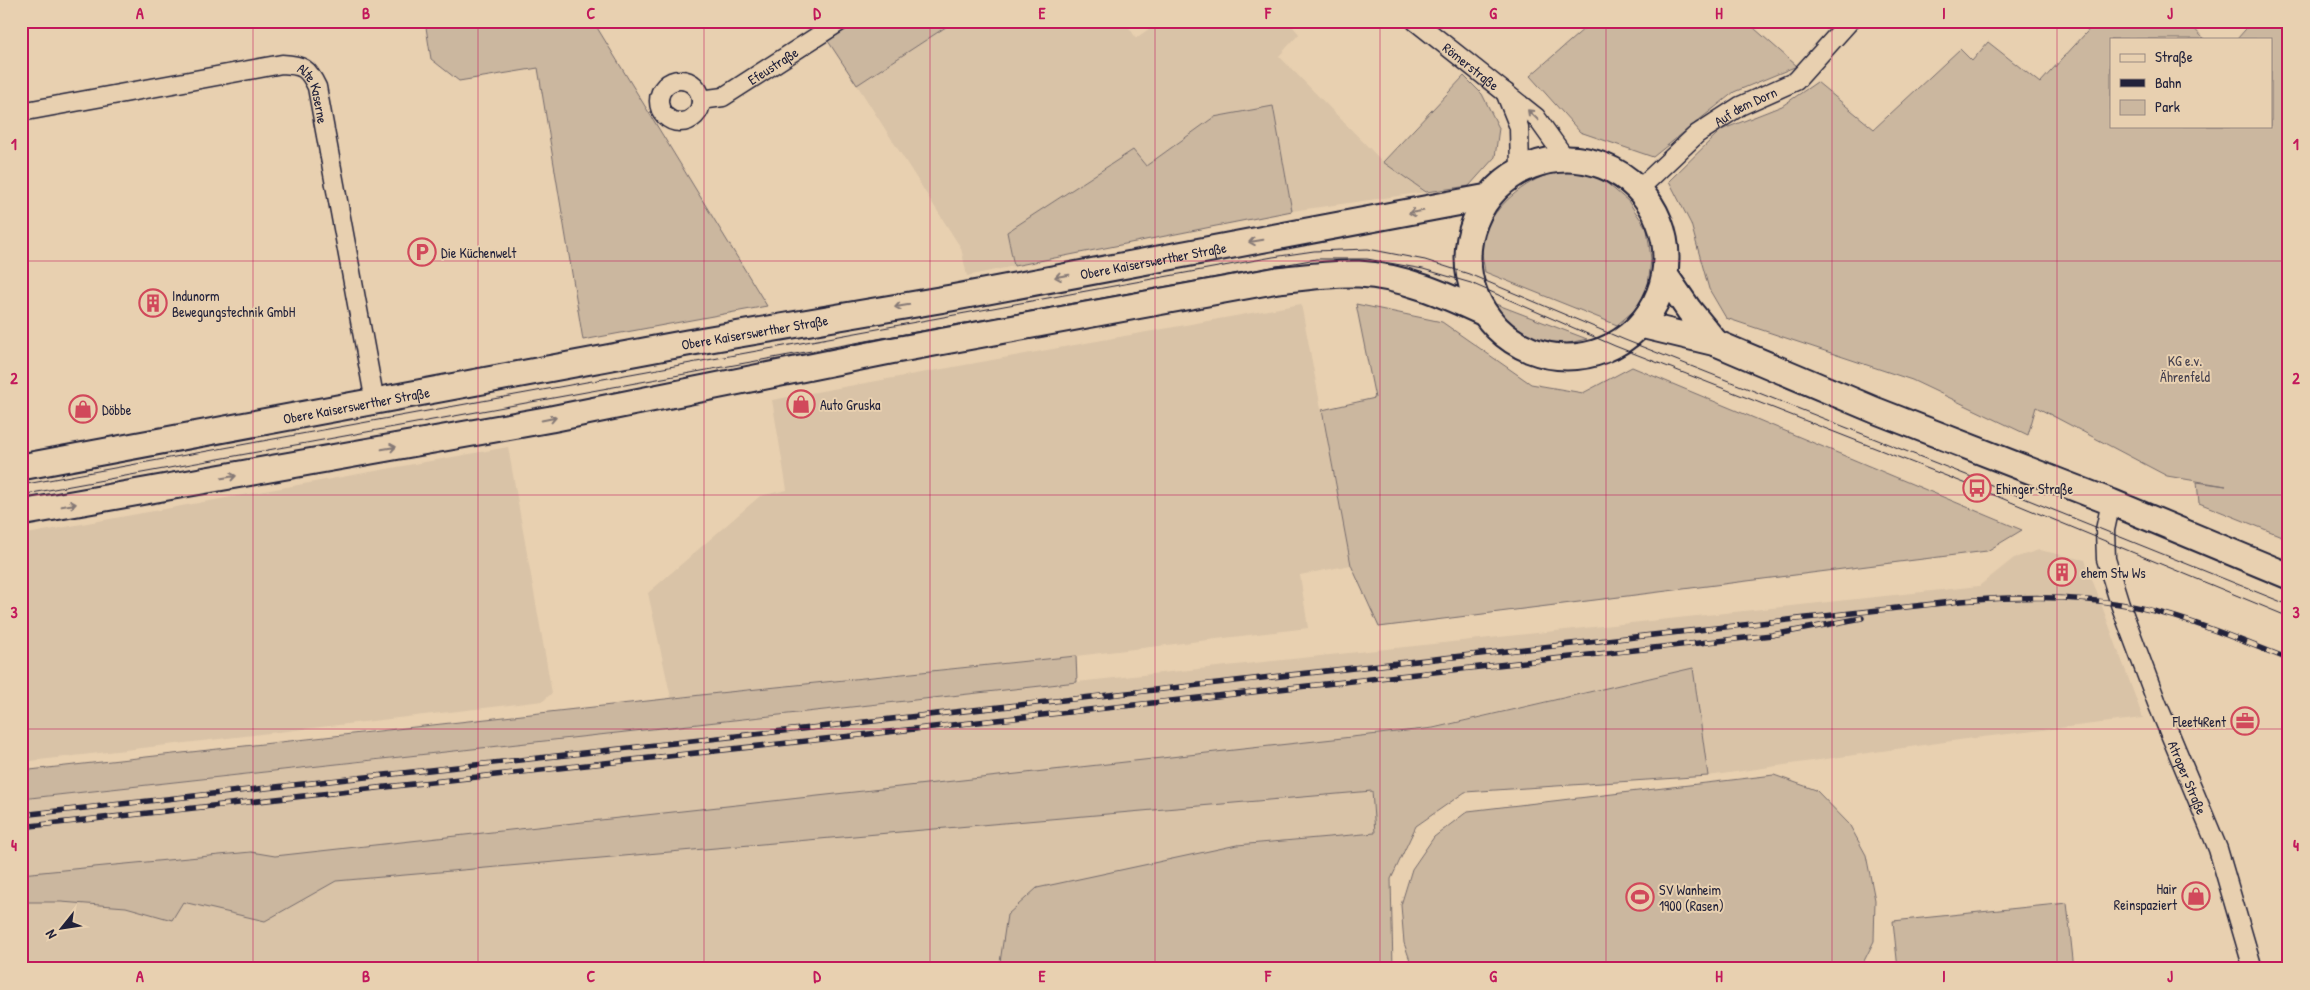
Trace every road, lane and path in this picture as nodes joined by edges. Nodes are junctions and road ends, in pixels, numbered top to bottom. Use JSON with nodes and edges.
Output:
{"nodes":[{"id":1,"x":841,"y":21,"type":"edge"},
{"id":2,"x":1415,"y":21,"type":"edge"},
{"id":3,"x":1850,"y":21,"type":"edge"},
{"id":4,"x":1505,"y":91,"type":"junction"},
{"id":5,"x":701,"y":100,"type":"dead end"},
{"id":6,"x":21,"y":112,"type":"edge"},
{"id":7,"x":1566,"y":159,"type":"junction"},
{"id":8,"x":1520,"y":170,"type":"junction"},
{"id":9,"x":1639,"y":190,"type":"junction"},
{"id":10,"x":1488,"y":197,"type":"junction"},
{"id":11,"x":1665,"y":276,"type":"junction"},
{"id":12,"x":1484,"y":313,"type":"junction"},
{"id":13,"x":1642,"y":325,"type":"junction"},
{"id":14,"x":1716,"y":342,"type":"junction"},
{"id":15,"x":375,"y":402,"type":"junction"},
{"id":16,"x":21,"y":466,"type":"edge"},
{"id":17,"x":2111,"y":502,"type":"junction"},
{"id":18,"x":21,"y":513,"type":"edge"},
{"id":19,"x":2289,"y":576,"type":"edge"},
{"id":20,"x":2253,"y":969,"type":"edge"}],
"edges":[{"from":1,"to":5,"type":"street","name":"Efeustraße"},
{"from":2,"to":4,"type":"street","name":"Römerstraße"},
{"from":3,"to":9,"type":"street","name":"Auf dem Dorn"},
{"from":7,"to":4,"type":"street","name":"Römerstraße","one_way":true},
{"from":4,"to":8,"type":"street","name":"Römerstraße"},
{"from":6,"to":15,"type":"street","name":"Alte Kaserne"},
{"from":7,"to":8,"type":"street"},
{"from":7,"to":9,"type":"street"},
{"from":8,"to":10,"type":"street"},
{"from":9,"to":11,"type":"street"},
{"from":10,"to":12,"type":"street"},
{"from":10,"to":15,"type":"street","name":"Obere Kaiserswerther Straße","one_way":true},
{"from":11,"to":13,"type":"street"},
{"from":11,"to":14,"type":"street"},
{"from":12,"to":13,"type":"street"},
{"from":18,"to":12,"type":"street","one_way":true},
{"from":13,"to":14,"type":"street"},
{"from":14,"to":17,"type":"street"},
{"from":15,"to":16,"type":"street","name":"Obere Kaiserswerther Straße"},
{"from":17,"to":19,"type":"street"},
{"from":17,"to":20,"type":"street","name":"Atroper Straße"}]}
